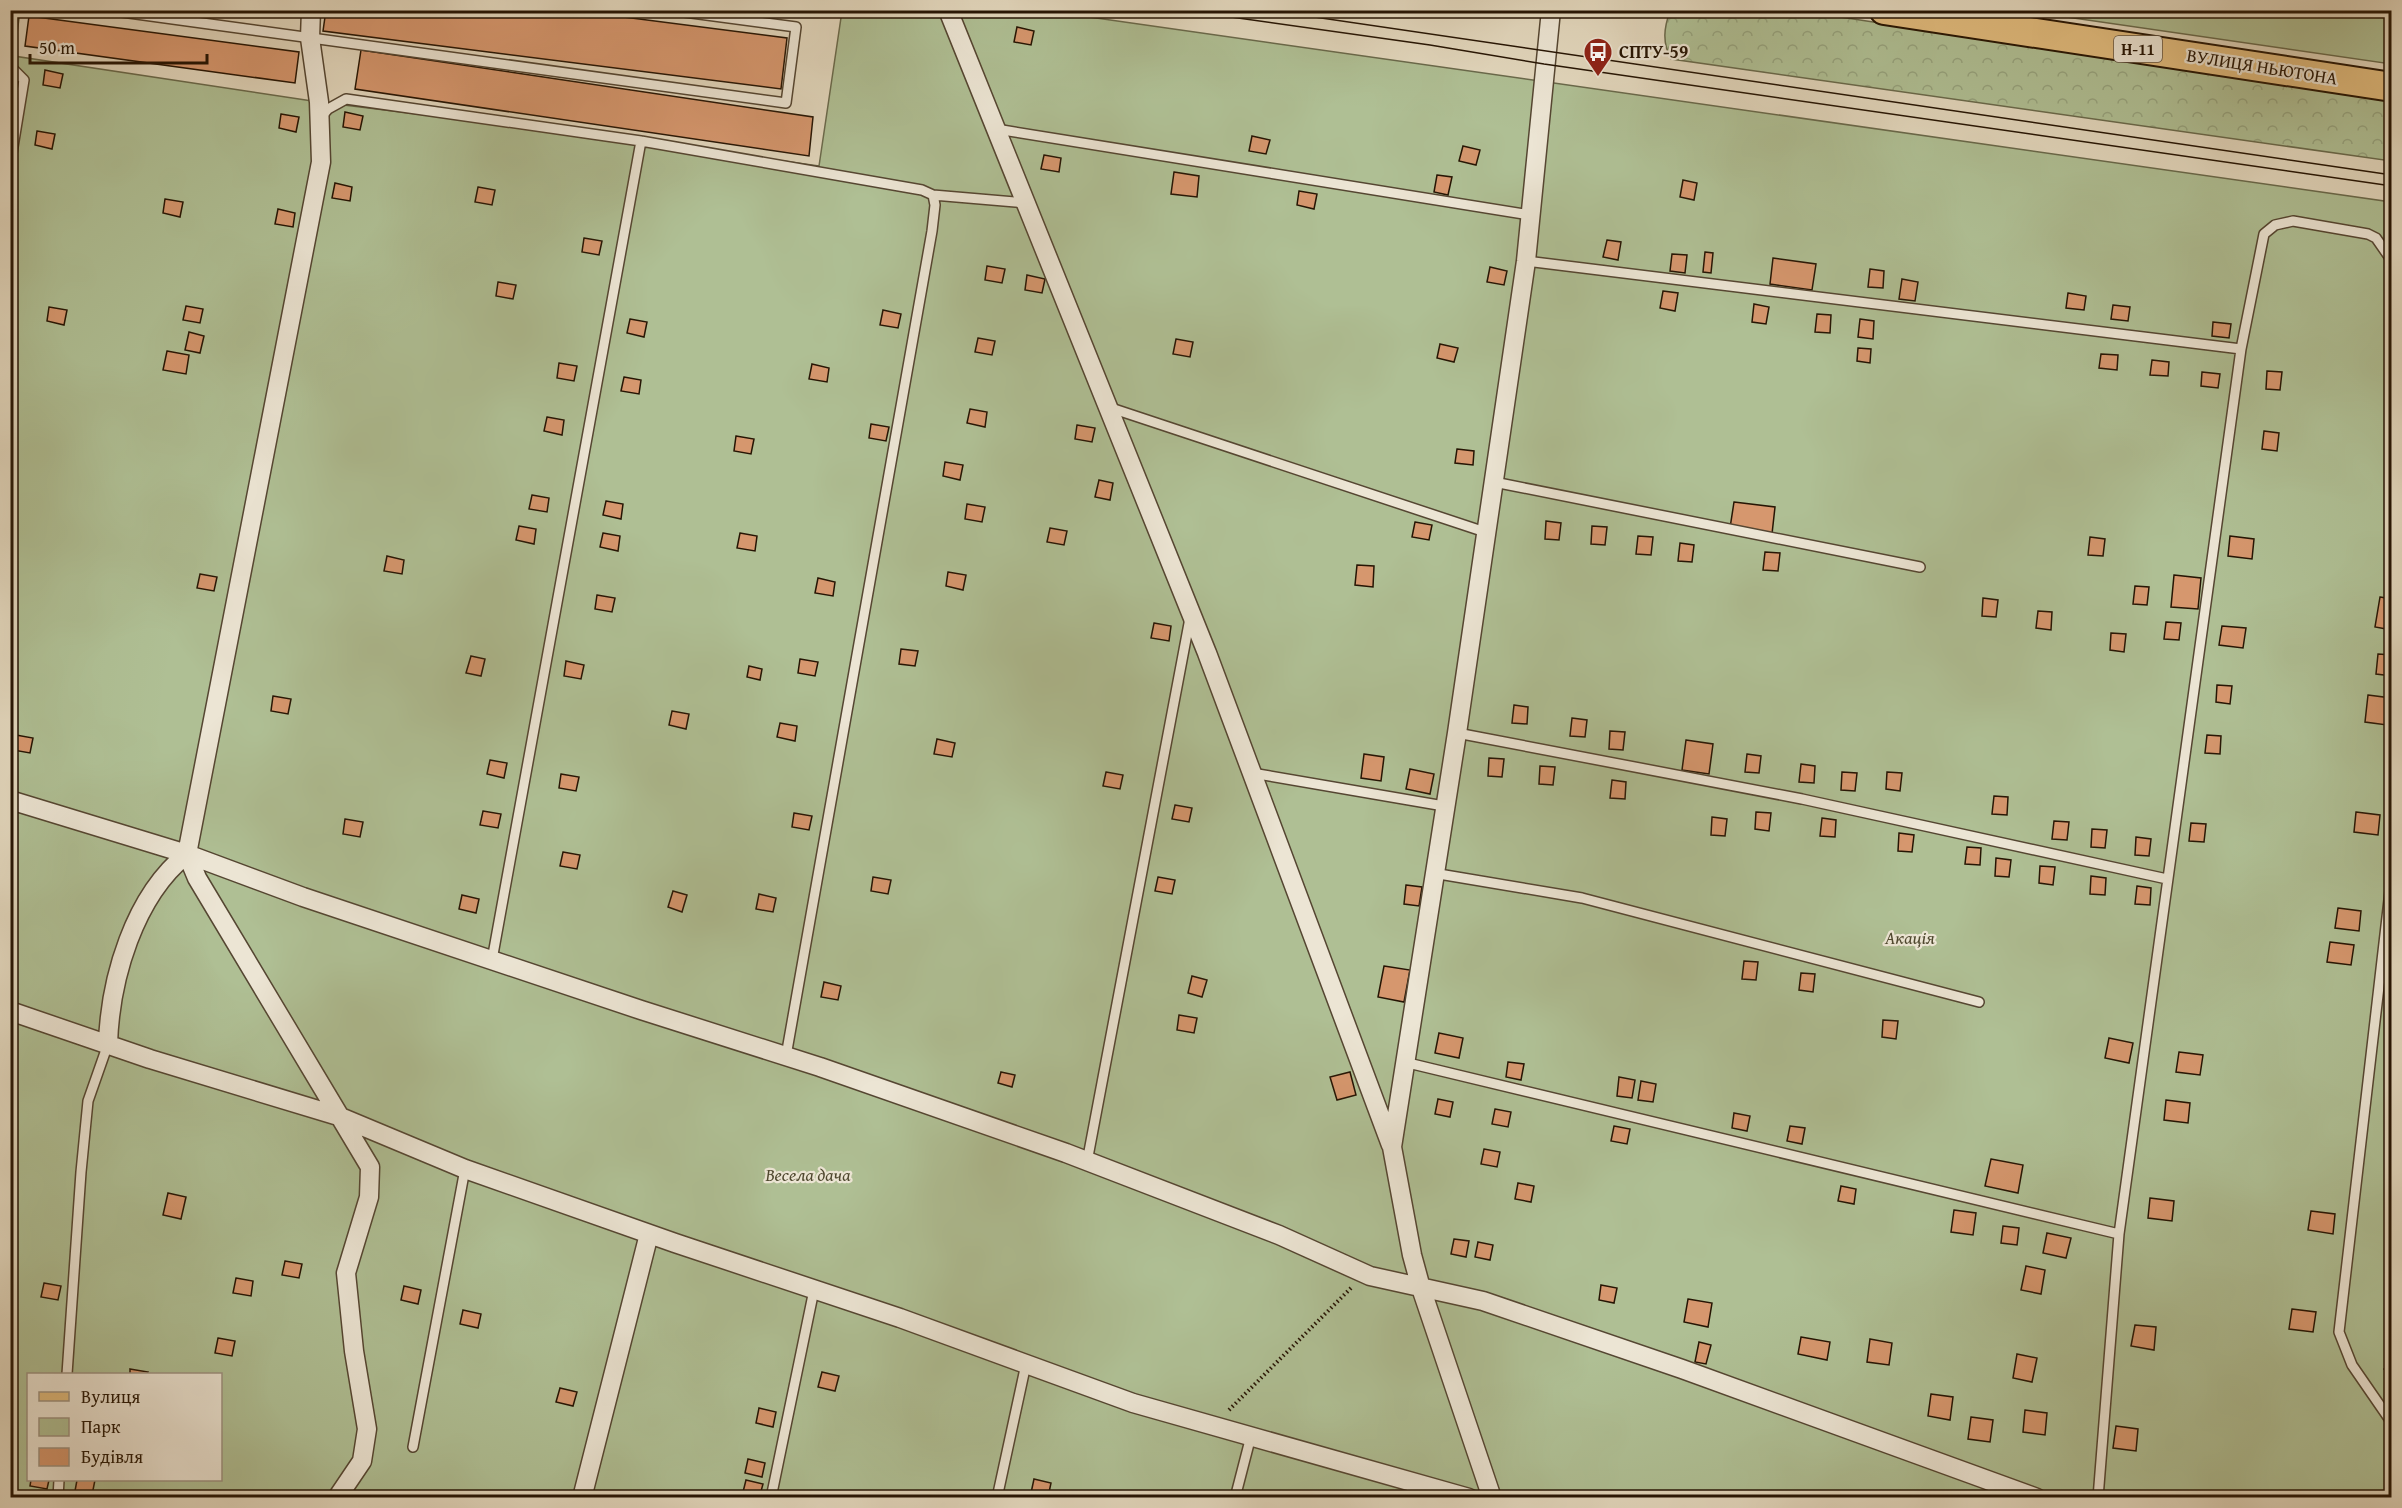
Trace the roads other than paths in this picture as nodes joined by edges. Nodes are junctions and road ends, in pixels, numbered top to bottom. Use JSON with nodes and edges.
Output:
{"nodes":[{"id":1,"x":107,"y":10,"type":"edge"},
{"id":2,"x":311,"y":10,"type":"edge"},
{"id":3,"x":669,"y":10,"type":"edge"},
{"id":4,"x":948,"y":10,"type":"edge"},
{"id":5,"x":1551,"y":10,"type":"edge"},
{"id":6,"x":1884,"y":10,"type":"edge"},
{"id":7,"x":310,"y":38,"type":"junction"},
{"id":8,"x":10,"y":66,"type":"edge"},
{"id":9,"x":2391,"y":87,"type":"edge"},
{"id":10,"x":320,"y":118,"type":"junction"},
{"id":11,"x":996,"y":129,"type":"junction"},
{"id":12,"x":641,"y":141,"type":"junction"},
{"id":13,"x":10,"y":165,"type":"edge"},
{"id":14,"x":933,"y":195,"type":"junction"},
{"id":15,"x":1026,"y":203,"type":"junction"},
{"id":16,"x":1530,"y":215,"type":"junction"},
{"id":17,"x":1526,"y":261,"type":"junction"},
{"id":18,"x":2391,"y":261,"type":"edge"},
{"id":19,"x":2241,"y":349,"type":"junction"},
{"id":20,"x":1108,"y":407,"type":"junction"},
{"id":21,"x":1494,"y":482,"type":"junction"},
{"id":22,"x":1485,"y":532,"type":"junction"},
{"id":23,"x":1920,"y":567,"type":"dead end"},
{"id":24,"x":1191,"y":613,"type":"junction"},
{"id":25,"x":1456,"y":733,"type":"junction"},
{"id":26,"x":1252,"y":773,"type":"junction"},
{"id":27,"x":10,"y":800,"type":"edge"},
{"id":28,"x":1444,"y":806,"type":"junction"},
{"id":29,"x":187,"y":854,"type":"junction"},
{"id":30,"x":1433,"y":873,"type":"junction"},
{"id":31,"x":2391,"y":874,"type":"edge"},
{"id":32,"x":2167,"y":879,"type":"junction"},
{"id":33,"x":2385,"y":932,"type":"junction"},
{"id":34,"x":2391,"y":941,"type":"edge"},
{"id":35,"x":492,"y":960,"type":"junction"},
{"id":36,"x":1979,"y":1002,"type":"dead end"},
{"id":37,"x":10,"y":1011,"type":"edge"},
{"id":38,"x":108,"y":1044,"type":"junction"},
{"id":39,"x":786,"y":1056,"type":"junction"},
{"id":40,"x":1404,"y":1062,"type":"junction"},
{"id":41,"x":338,"y":1116,"type":"junction"},
{"id":42,"x":1392,"y":1147,"type":"junction"},
{"id":43,"x":1087,"y":1162,"type":"junction"},
{"id":44,"x":465,"y":1169,"type":"junction"},
{"id":45,"x":648,"y":1234,"type":"junction"},
{"id":46,"x":2119,"y":1234,"type":"junction"},
{"id":47,"x":1421,"y":1288,"type":"junction"},
{"id":48,"x":814,"y":1290,"type":"junction"},
{"id":49,"x":1026,"y":1364,"type":"junction"},
{"id":50,"x":67,"y":1373,"type":"edge"},
{"id":51,"x":2391,"y":1423,"type":"edge"},
{"id":52,"x":1251,"y":1436,"type":"junction"},
{"id":53,"x":414,"y":1447,"type":"dead end"},
{"id":54,"x":59,"y":1481,"type":"edge"},
{"id":55,"x":58,"y":1497,"type":"edge"},
{"id":56,"x":337,"y":1497,"type":"edge"},
{"id":57,"x":582,"y":1497,"type":"edge"},
{"id":58,"x":771,"y":1497,"type":"edge"},
{"id":59,"x":997,"y":1497,"type":"edge"},
{"id":60,"x":1235,"y":1497,"type":"edge"},
{"id":61,"x":1469,"y":1497,"type":"edge"},
{"id":62,"x":1492,"y":1497,"type":"edge"},
{"id":63,"x":2037,"y":1497,"type":"edge"},
{"id":64,"x":2098,"y":1497,"type":"edge"}],
"edges":[{"from":1,"to":7,"type":"lane"},
{"from":2,"to":7,"type":"street"},
{"from":3,"to":7,"type":"lane"},
{"from":4,"to":11,"type":"street"},
{"from":5,"to":16,"type":"street"},
{"from":6,"to":9,"type":"main road","name":"ВУЛИЦЯ НЬЮТОНА","number":"Н-11"},
{"from":7,"to":10,"type":"street"},
{"from":8,"to":13,"type":"lane"},
{"from":10,"to":12,"type":"lane"},
{"from":10,"to":29,"type":"street"},
{"from":11,"to":15,"type":"street"},
{"from":11,"to":16,"type":"lane"},
{"from":12,"to":14,"type":"lane"},
{"from":12,"to":35,"type":"lane"},
{"from":14,"to":15,"type":"lane"},
{"from":14,"to":39,"type":"lane"},
{"from":15,"to":20,"type":"street"},
{"from":16,"to":17,"type":"street"},
{"from":17,"to":19,"type":"lane"},
{"from":17,"to":21,"type":"street"},
{"from":18,"to":19,"type":"lane"},
{"from":19,"to":32,"type":"lane"},
{"from":20,"to":22,"type":"lane"},
{"from":20,"to":24,"type":"street"},
{"from":21,"to":22,"type":"street"},
{"from":21,"to":23,"type":"lane"},
{"from":22,"to":25,"type":"street"},
{"from":24,"to":26,"type":"street"},
{"from":24,"to":43,"type":"lane"},
{"from":25,"to":28,"type":"street"},
{"from":25,"to":32,"type":"lane"},
{"from":26,"to":28,"type":"lane"},
{"from":26,"to":42,"type":"street"},
{"from":27,"to":29,"type":"street"},
{"from":28,"to":30,"type":"street"},
{"from":29,"to":35,"type":"street"},
{"from":29,"to":38,"type":"street"},
{"from":29,"to":41,"type":"street"},
{"from":30,"to":36,"type":"lane"},
{"from":30,"to":40,"type":"street"},
{"from":31,"to":33,"type":"lane"},
{"from":32,"to":46,"type":"lane"},
{"from":33,"to":34,"type":"lane"},
{"from":33,"to":51,"type":"lane"},
{"from":35,"to":39,"type":"street"},
{"from":37,"to":38,"type":"street"},
{"from":38,"to":41,"type":"street"},
{"from":38,"to":50,"type":"lane"},
{"from":39,"to":43,"type":"street"},
{"from":40,"to":42,"type":"street"},
{"from":40,"to":46,"type":"lane"},
{"from":41,"to":44,"type":"street"},
{"from":41,"to":56,"type":"street"},
{"from":42,"to":47,"type":"street"},
{"from":43,"to":47,"type":"street"},
{"from":44,"to":45,"type":"street"},
{"from":44,"to":53,"type":"lane"},
{"from":45,"to":48,"type":"street"},
{"from":45,"to":57,"type":"street"},
{"from":46,"to":64,"type":"lane"},
{"from":47,"to":62,"type":"street"},
{"from":47,"to":63,"type":"street"},
{"from":48,"to":49,"type":"street"},
{"from":48,"to":58,"type":"lane"},
{"from":49,"to":52,"type":"street"},
{"from":49,"to":59,"type":"lane"},
{"from":52,"to":60,"type":"lane"},
{"from":52,"to":61,"type":"street"},
{"from":54,"to":55,"type":"lane"}]}
